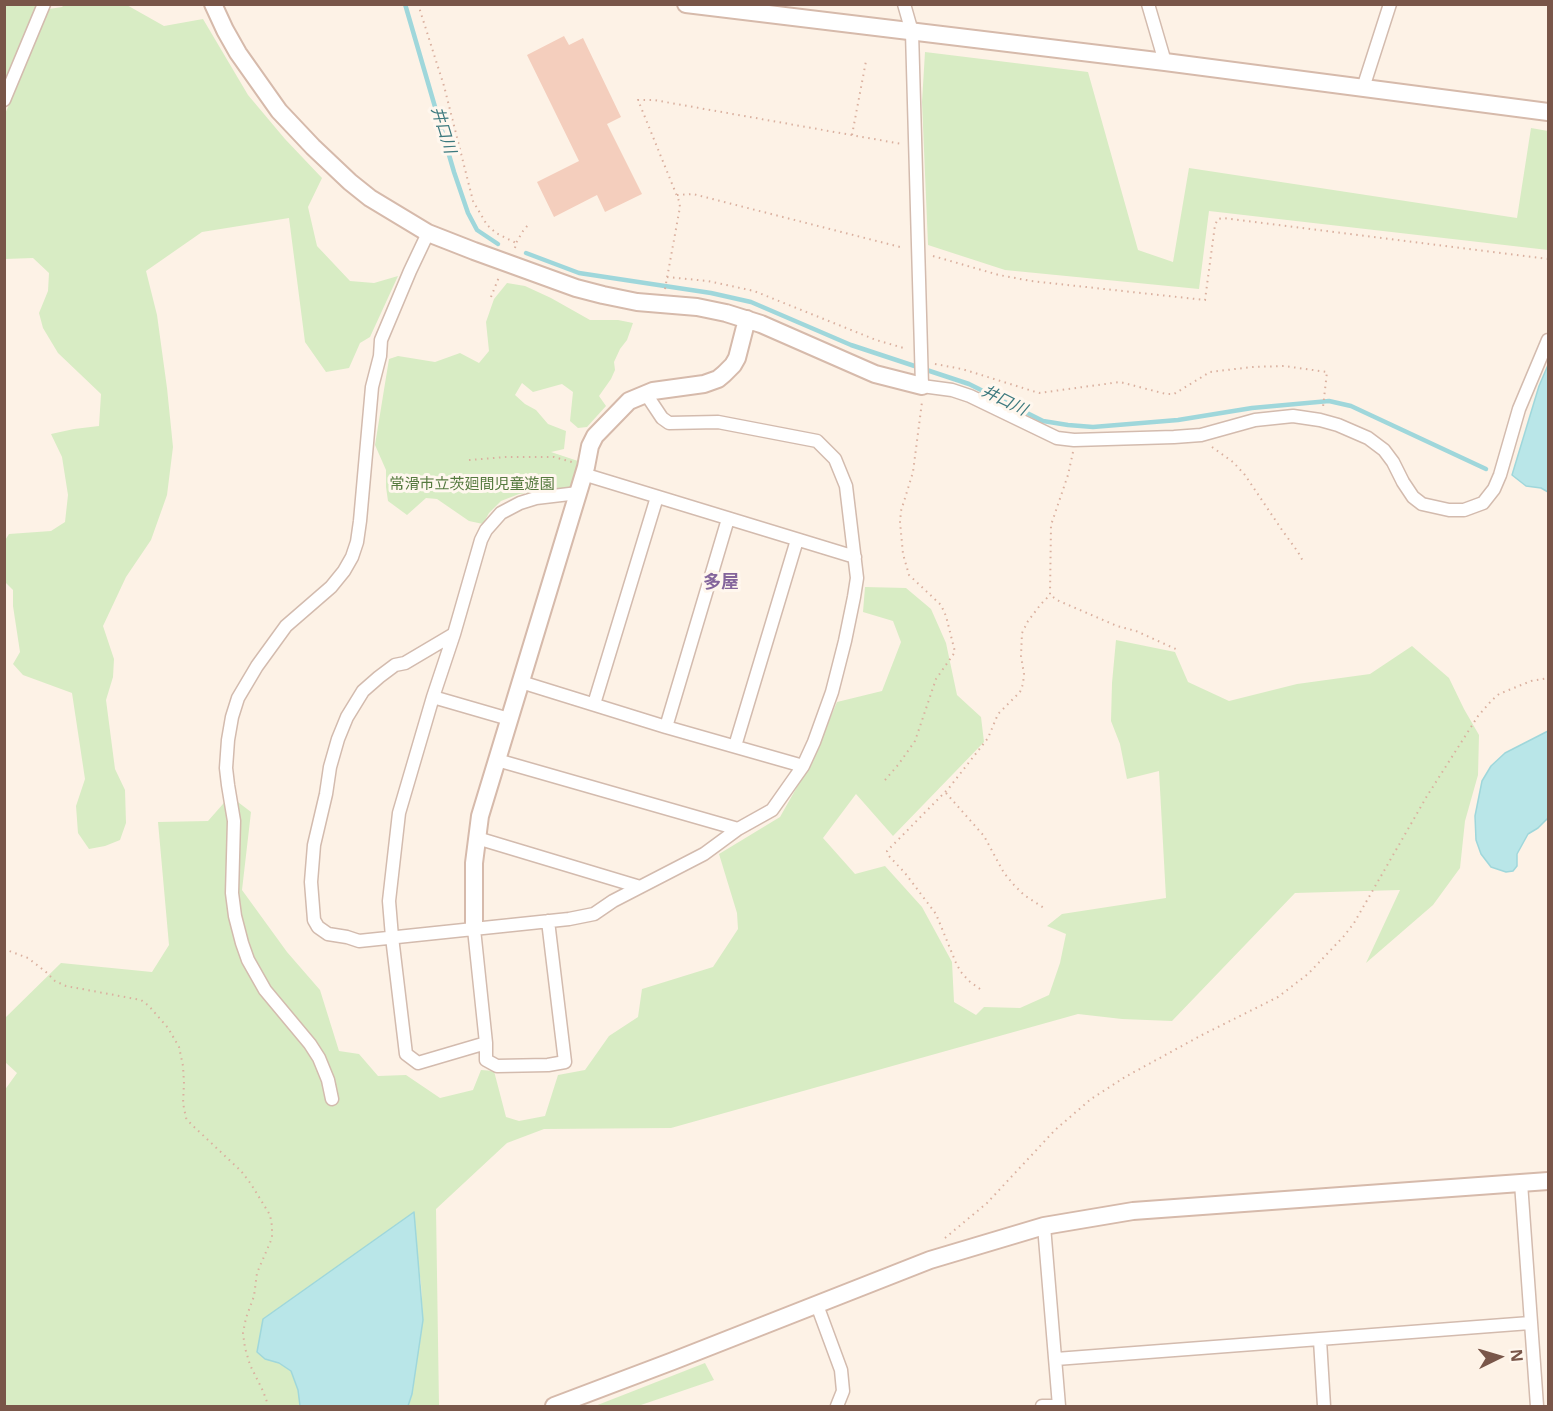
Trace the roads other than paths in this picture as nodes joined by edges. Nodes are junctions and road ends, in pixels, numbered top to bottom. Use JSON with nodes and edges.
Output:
{"nodes":[{"id":1,"x":44,"y":4,"type":"edge"},
{"id":2,"x":213,"y":4,"type":"edge"},
{"id":3,"x":686,"y":4,"type":"edge"},
{"id":4,"x":904,"y":4,"type":"edge"},
{"id":5,"x":1148,"y":4,"type":"edge"},
{"id":6,"x":1390,"y":4,"type":"edge"},
{"id":7,"x":912,"y":32,"type":"junction"},
{"id":8,"x":1165,"y":62,"type":"junction"},
{"id":9,"x":1363,"y":88,"type":"junction"},
{"id":10,"x":4,"y":100,"type":"edge"},
{"id":11,"x":1548,"y":112,"type":"edge"},
{"id":12,"x":428,"y":233,"type":"junction"},
{"id":13,"x":747,"y":319,"type":"junction"},
{"id":14,"x":1548,"y":340,"type":"edge"},
{"id":15,"x":922,"y":386,"type":"junction"},
{"id":16,"x":646,"y":394,"type":"junction"},
{"id":17,"x":585,"y":470,"type":"junction"},
{"id":18,"x":578,"y":493,"type":"junction"},
{"id":19,"x":657,"y":497,"type":"junction"},
{"id":20,"x":728,"y":519,"type":"junction"},
{"id":21,"x":797,"y":540,"type":"junction"},
{"id":22,"x":855,"y":557,"type":"junction"},
{"id":23,"x":454,"y":634,"type":"junction"},
{"id":24,"x":521,"y":682,"type":"junction"},
{"id":25,"x":433,"y":697,"type":"junction"},
{"id":26,"x":594,"y":704,"type":"junction"},
{"id":27,"x":509,"y":719,"type":"junction"},
{"id":28,"x":666,"y":727,"type":"junction"},
{"id":29,"x":735,"y":746,"type":"junction"},
{"id":30,"x":497,"y":760,"type":"junction"},
{"id":31,"x":803,"y":766,"type":"junction"},
{"id":32,"x":738,"y":829,"type":"junction"},
{"id":33,"x":477,"y":838,"type":"junction"},
{"id":34,"x":640,"y":887,"type":"junction"},
{"id":35,"x":548,"y":921,"type":"junction"},
{"id":36,"x":474,"y":929,"type":"junction"},
{"id":37,"x":392,"y":937,"type":"junction"},
{"id":38,"x":486,"y":1043,"type":"junction"},
{"id":39,"x":332,"y":1100,"type":"dead end"},
{"id":40,"x":1548,"y":1180,"type":"edge"},
{"id":41,"x":1521,"y":1183,"type":"junction"},
{"id":42,"x":1044,"y":1226,"type":"junction"},
{"id":43,"x":817,"y":1305,"type":"junction"},
{"id":44,"x":1530,"y":1323,"type":"junction"},
{"id":45,"x":1320,"y":1340,"type":"junction"},
{"id":46,"x":1056,"y":1359,"type":"junction"},
{"id":47,"x":1059,"y":1406,"type":"edge"},
{"id":48,"x":554,"y":1407,"type":"edge"},
{"id":49,"x":837,"y":1407,"type":"edge"},
{"id":50,"x":1042,"y":1407,"type":"edge"},
{"id":51,"x":1324,"y":1407,"type":"edge"},
{"id":52,"x":1537,"y":1407,"type":"edge"}],
"edges":[{"from":1,"to":10,"type":"street"},
{"from":2,"to":12,"type":"street"},
{"from":3,"to":7,"type":"street"},
{"from":4,"to":7,"type":"street"},
{"from":5,"to":8,"type":"street"},
{"from":6,"to":9,"type":"street"},
{"from":7,"to":8,"type":"street"},
{"from":7,"to":15,"type":"street"},
{"from":8,"to":9,"type":"street"},
{"from":9,"to":11,"type":"street"},
{"from":12,"to":13,"type":"street"},
{"from":12,"to":39,"type":"street"},
{"from":13,"to":15,"type":"street"},
{"from":13,"to":16,"type":"street"},
{"from":14,"to":15,"type":"street"},
{"from":16,"to":17,"type":"street"},
{"from":16,"to":22,"type":"street"},
{"from":17,"to":18,"type":"street"},
{"from":17,"to":19,"type":"street"},
{"from":18,"to":23,"type":"street"},
{"from":18,"to":24,"type":"street"},
{"from":19,"to":20,"type":"street"},
{"from":19,"to":26,"type":"street"},
{"from":20,"to":21,"type":"street"},
{"from":20,"to":28,"type":"street"},
{"from":21,"to":22,"type":"street"},
{"from":21,"to":29,"type":"street"},
{"from":22,"to":31,"type":"street"},
{"from":23,"to":25,"type":"street"},
{"from":23,"to":37,"type":"street"},
{"from":24,"to":26,"type":"street"},
{"from":24,"to":27,"type":"street"},
{"from":25,"to":27,"type":"street"},
{"from":25,"to":37,"type":"street"},
{"from":26,"to":28,"type":"street"},
{"from":27,"to":30,"type":"street"},
{"from":28,"to":29,"type":"street"},
{"from":29,"to":31,"type":"street"},
{"from":30,"to":32,"type":"street"},
{"from":30,"to":33,"type":"street"},
{"from":31,"to":32,"type":"street"},
{"from":32,"to":34,"type":"street"},
{"from":33,"to":34,"type":"street"},
{"from":33,"to":36,"type":"street"},
{"from":34,"to":35,"type":"street"},
{"from":35,"to":36,"type":"street"},
{"from":35,"to":38,"type":"street"},
{"from":36,"to":37,"type":"street"},
{"from":36,"to":38,"type":"street"},
{"from":37,"to":38,"type":"street"},
{"from":40,"to":41,"type":"street"},
{"from":41,"to":42,"type":"street"},
{"from":41,"to":44,"type":"street"},
{"from":42,"to":43,"type":"street"},
{"from":42,"to":46,"type":"street"},
{"from":43,"to":48,"type":"street"},
{"from":43,"to":49,"type":"street"},
{"from":44,"to":45,"type":"street"},
{"from":44,"to":52,"type":"street"},
{"from":45,"to":46,"type":"street"},
{"from":45,"to":51,"type":"street"},
{"from":46,"to":47,"type":"street"},
{"from":47,"to":50,"type":"street"}]}
